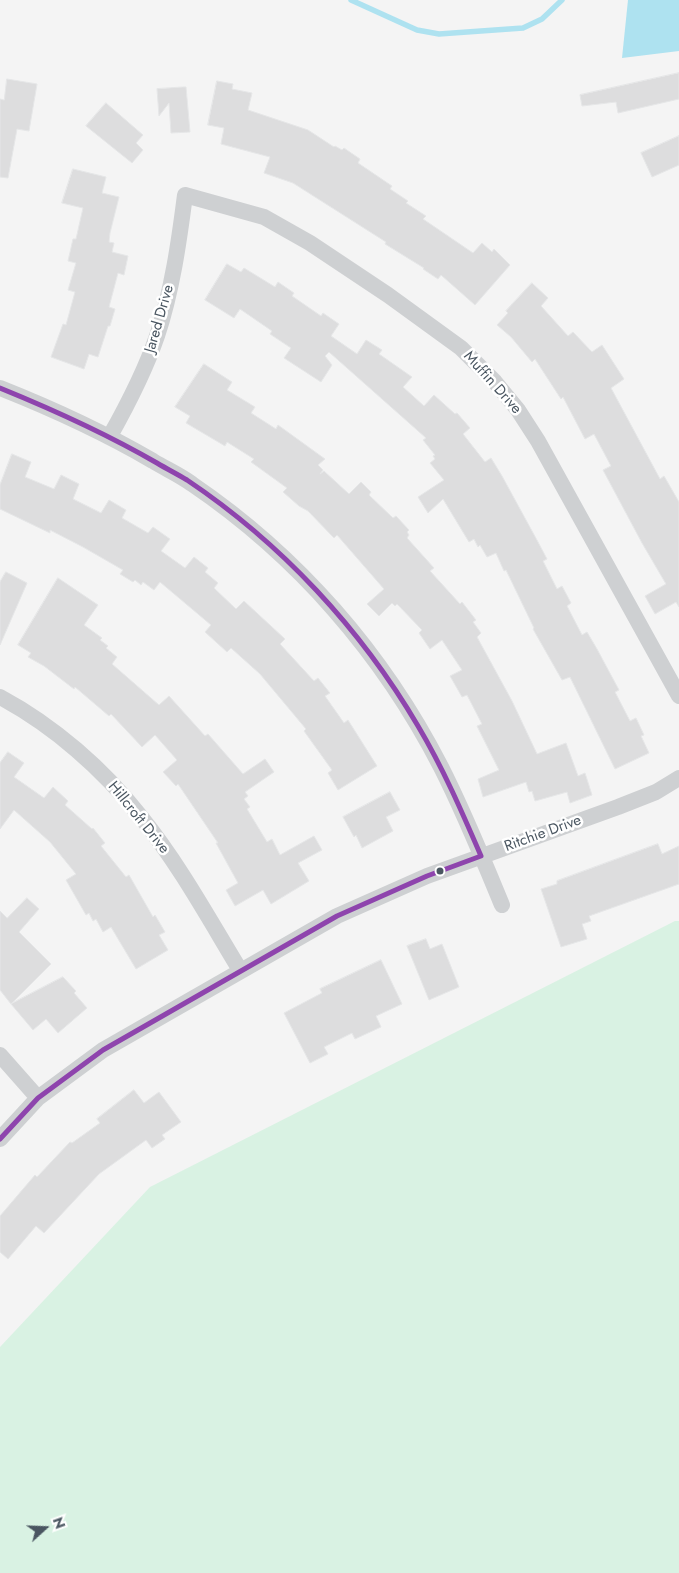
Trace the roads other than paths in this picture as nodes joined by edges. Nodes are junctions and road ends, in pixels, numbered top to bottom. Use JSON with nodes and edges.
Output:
{"nodes":[{"id":1,"x":185,"y":195,"type":"joint"},
{"id":2,"x":0,"y":388,"type":"edge"},
{"id":3,"x":110,"y":436,"type":"junction"},
{"id":4,"x":679,"y":696,"type":"edge"},
{"id":5,"x":0,"y":697,"type":"edge"},
{"id":6,"x":679,"y":778,"type":"edge"},
{"id":7,"x":482,"y":856,"type":"junction"},
{"id":8,"x":502,"y":905,"type":"dead end"},
{"id":9,"x":240,"y":970,"type":"junction"},
{"id":10,"x":0,"y":1055,"type":"edge"},
{"id":11,"x":38,"y":1098,"type":"junction"},
{"id":12,"x":0,"y":1138,"type":"edge"}],
"edges":[{"from":1,"to":3,"type":"street","name":"Jared Drive"},
{"from":1,"to":4,"type":"street","name":"Muffin Drive"},
{"from":2,"to":3,"type":"street"},
{"from":3,"to":7,"type":"street"},
{"from":5,"to":9,"type":"street","name":"Hillcroft Drive"},
{"from":6,"to":7,"type":"street","name":"Ritchie Drive"},
{"from":7,"to":8,"type":"street"},
{"from":7,"to":9,"type":"street","name":"Ritchie Drive"},
{"from":9,"to":11,"type":"street","name":"Ritchie Drive"},
{"from":10,"to":11,"type":"street"},
{"from":11,"to":12,"type":"street","name":"Ritchie Drive"}]}
